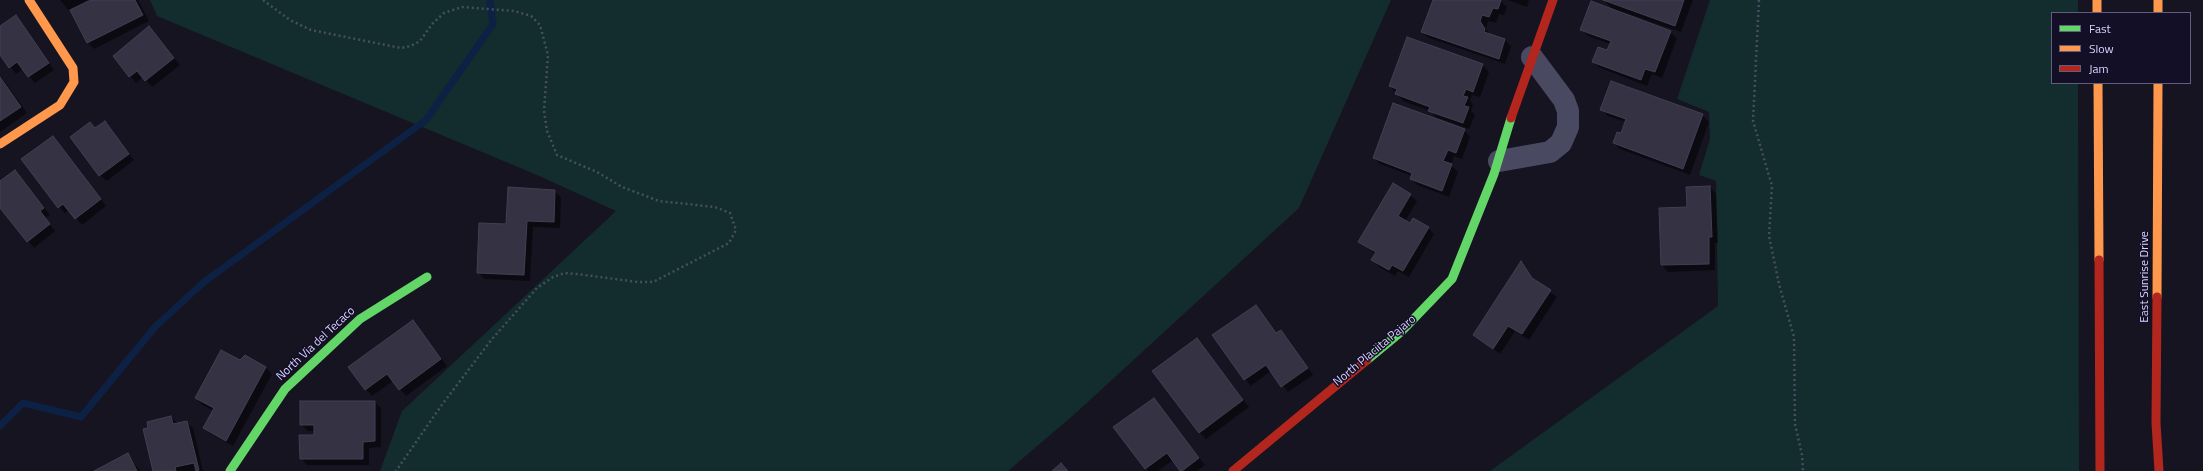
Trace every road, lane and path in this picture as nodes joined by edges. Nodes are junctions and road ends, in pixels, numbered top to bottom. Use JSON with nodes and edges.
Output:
{"nodes":[{"id":1,"x":29,"y":0,"type":"edge"},
{"id":2,"x":263,"y":0,"type":"edge"},
{"id":3,"x":1553,"y":0,"type":"edge"},
{"id":4,"x":1759,"y":0,"type":"edge"},
{"id":5,"x":2097,"y":0,"type":"edge"},
{"id":6,"x":2158,"y":0,"type":"edge"},
{"id":7,"x":2097,"y":12,"type":"edge"},
{"id":8,"x":2158,"y":12,"type":"edge"},
{"id":9,"x":1532,"y":57,"type":"junction"},
{"id":10,"x":2098,"y":84,"type":"edge"},
{"id":11,"x":2158,"y":84,"type":"edge"},
{"id":12,"x":0,"y":144,"type":"edge"},
{"id":13,"x":1499,"y":161,"type":"junction"},
{"id":14,"x":427,"y":277,"type":"dead end"},
{"id":15,"x":230,"y":471,"type":"edge"},
{"id":16,"x":396,"y":471,"type":"edge"},
{"id":17,"x":1233,"y":471,"type":"edge"},
{"id":18,"x":1803,"y":471,"type":"edge"},
{"id":19,"x":2100,"y":471,"type":"edge"},
{"id":20,"x":2159,"y":471,"type":"edge"}],
"edges":[{"from":1,"to":12,"type":"street"},
{"from":2,"to":16,"type":"path"},
{"from":3,"to":9,"type":"street","name":"North Placiita Pajaro"},
{"from":4,"to":18,"type":"path"},
{"from":5,"to":7,"type":"street"},
{"from":6,"to":8,"type":"street"},
{"from":9,"to":13,"type":"street","name":"North Placiita Pajaro"},
{"from":9,"to":13,"type":"street"},
{"from":10,"to":19,"type":"street"},
{"from":11,"to":20,"type":"street","name":"East Sunrise Drive"},
{"from":13,"to":17,"type":"street","name":"North Placiita Pajaro"},
{"from":14,"to":15,"type":"street","name":"North Via del Tecaco"}]}
